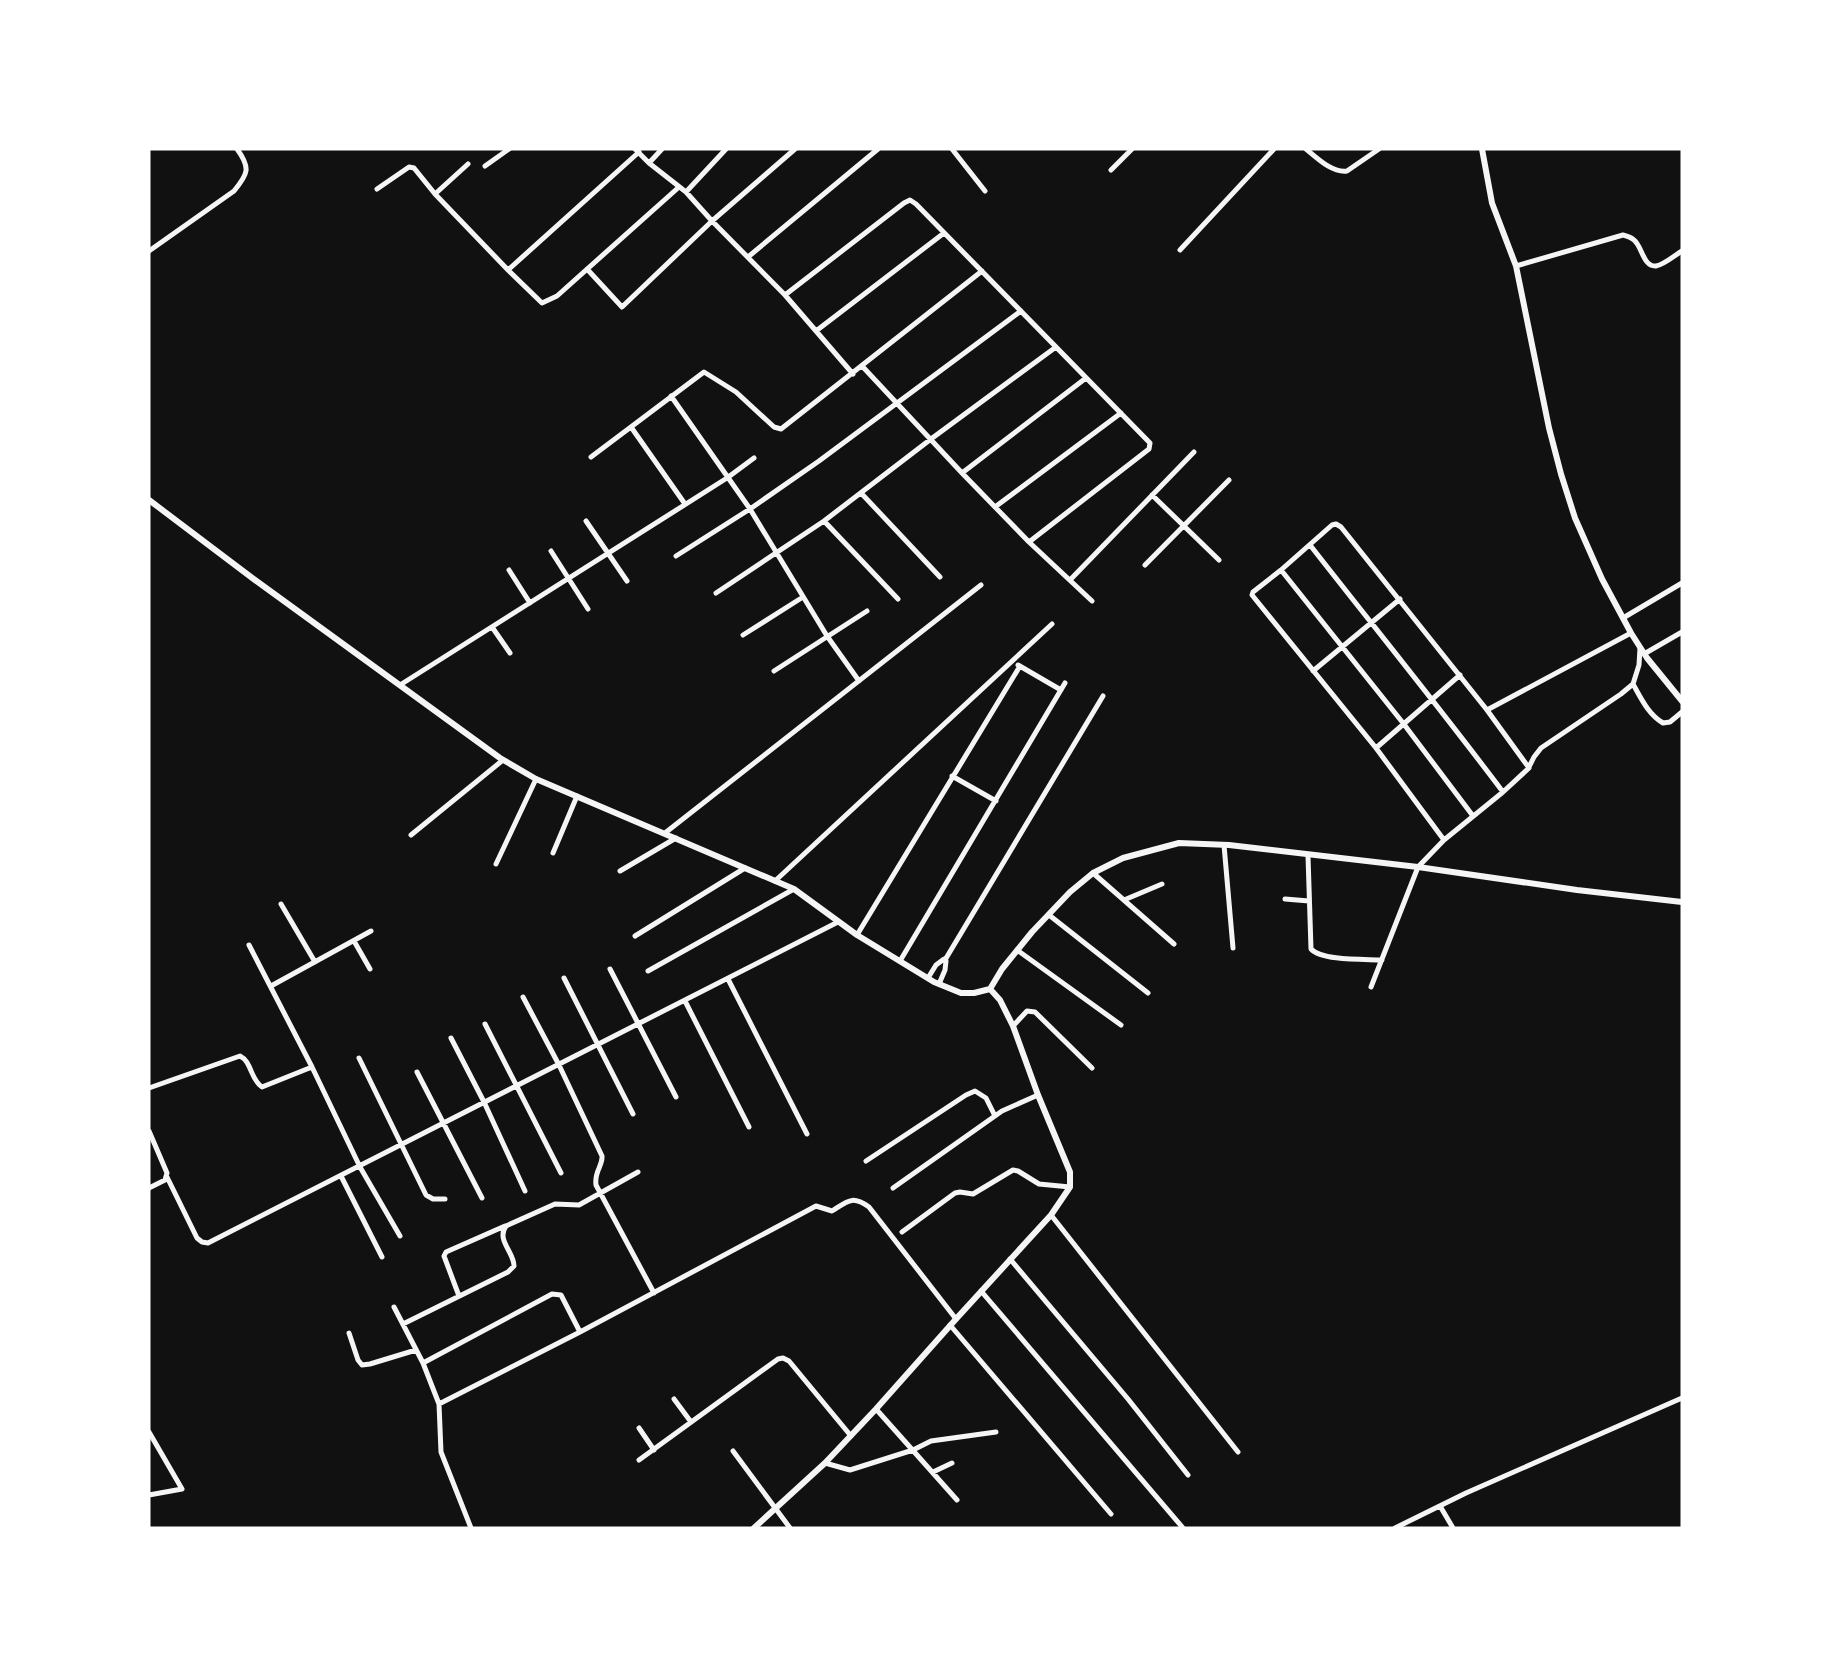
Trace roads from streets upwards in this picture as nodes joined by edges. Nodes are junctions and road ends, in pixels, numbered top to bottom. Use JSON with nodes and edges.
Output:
{"nodes":[{"id":1,"x":237,"y":149,"type":"edge"},
{"id":2,"x":509,"y":149,"type":"edge"},
{"id":3,"x":662,"y":149,"type":"edge"},
{"id":4,"x":726,"y":149,"type":"edge"},
{"id":5,"x":795,"y":149,"type":"edge"},
{"id":6,"x":878,"y":149,"type":"edge"},
{"id":7,"x":953,"y":149,"type":"edge"},
{"id":8,"x":1132,"y":149,"type":"edge"},
{"id":9,"x":1274,"y":149,"type":"edge"},
{"id":10,"x":1306,"y":149,"type":"edge"},
{"id":11,"x":1379,"y":149,"type":"edge"},
{"id":12,"x":1482,"y":149,"type":"edge"},
{"id":13,"x":637,"y":150,"type":"edge"},
{"id":14,"x":649,"y":163,"type":"junction"},
{"id":15,"x":468,"y":164,"type":"dead end"},
{"id":16,"x":485,"y":166,"type":"dead end"},
{"id":17,"x":1111,"y":170,"type":"dead end"},
{"id":18,"x":679,"y":187,"type":"junction"},
{"id":19,"x":377,"y":189,"type":"dead end"},
{"id":20,"x":985,"y":191,"type":"dead end"},
{"id":21,"x":686,"y":192,"type":"junction"},
{"id":22,"x":435,"y":194,"type":"junction"},
{"id":23,"x":712,"y":220,"type":"junction"},
{"id":24,"x":944,"y":233,"type":"junction"},
{"id":25,"x":1180,"y":250,"type":"dead end"},
{"id":26,"x":149,"y":251,"type":"edge"},
{"id":27,"x":1682,"y":251,"type":"edge"},
{"id":28,"x":748,"y":257,"type":"junction"},
{"id":29,"x":1516,"y":266,"type":"junction"},
{"id":30,"x":587,"y":269,"type":"junction"},
{"id":31,"x":508,"y":271,"type":"junction"},
{"id":32,"x":982,"y":271,"type":"junction"},
{"id":33,"x":785,"y":295,"type":"junction"},
{"id":34,"x":1021,"y":311,"type":"junction"},
{"id":35,"x":816,"y":331,"type":"junction"},
{"id":36,"x":1056,"y":347,"type":"junction"},
{"id":37,"x":862,"y":366,"type":"junction"},
{"id":38,"x":853,"y":374,"type":"junction"},
{"id":39,"x":1086,"y":377,"type":"junction"},
{"id":40,"x":671,"y":396,"type":"junction"},
{"id":41,"x":898,"y":404,"type":"junction"},
{"id":42,"x":1121,"y":413,"type":"junction"},
{"id":43,"x":631,"y":426,"type":"junction"},
{"id":44,"x":931,"y":439,"type":"junction"},
{"id":45,"x":1194,"y":452,"type":"dead end"},
{"id":46,"x":591,"y":457,"type":"dead end"},
{"id":47,"x":754,"y":458,"type":"dead end"},
{"id":48,"x":962,"y":473,"type":"junction"},
{"id":49,"x":727,"y":478,"type":"junction"},
{"id":50,"x":1229,"y":480,"type":"dead end"},
{"id":51,"x":862,"y":493,"type":"junction"},
{"id":52,"x":1152,"y":495,"type":"junction"},
{"id":53,"x":149,"y":500,"type":"edge"},
{"id":54,"x":685,"y":504,"type":"junction"},
{"id":55,"x":995,"y":507,"type":"junction"},
{"id":56,"x":750,"y":509,"type":"junction"},
{"id":57,"x":586,"y":521,"type":"dead end"},
{"id":58,"x":824,"y":521,"type":"junction"},
{"id":59,"x":1184,"y":526,"type":"junction"},
{"id":60,"x":1029,"y":541,"type":"junction"},
{"id":61,"x":1310,"y":545,"type":"junction"},
{"id":62,"x":551,"y":551,"type":"dead end"},
{"id":63,"x":608,"y":553,"type":"junction"},
{"id":64,"x":775,"y":554,"type":"junction"},
{"id":65,"x":676,"y":556,"type":"dead end"},
{"id":66,"x":1219,"y":561,"type":"dead end"},
{"id":67,"x":1145,"y":565,"type":"dead end"},
{"id":68,"x":509,"y":570,"type":"dead end"},
{"id":69,"x":1281,"y":570,"type":"junction"},
{"id":70,"x":940,"y":577,"type":"dead end"},
{"id":71,"x":568,"y":579,"type":"junction"},
{"id":72,"x":1070,"y":580,"type":"junction"},
{"id":73,"x":627,"y":581,"type":"dead end"},
{"id":74,"x":1682,"y":583,"type":"edge"},
{"id":75,"x":981,"y":585,"type":"dead end"},
{"id":76,"x":716,"y":593,"type":"dead end"},
{"id":77,"x":803,"y":597,"type":"junction"},
{"id":78,"x":898,"y":599,"type":"dead end"},
{"id":79,"x":1400,"y":599,"type":"junction"},
{"id":80,"x":1092,"y":601,"type":"dead end"},
{"id":81,"x":530,"y":603,"type":"junction"},
{"id":82,"x":588,"y":609,"type":"dead end"},
{"id":83,"x":867,"y":611,"type":"dead end"},
{"id":84,"x":1623,"y":618,"type":"junction"},
{"id":85,"x":1371,"y":623,"type":"junction"},
{"id":86,"x":1052,"y":624,"type":"dead end"},
{"id":87,"x":492,"y":627,"type":"junction"},
{"id":88,"x":1682,"y":632,"type":"edge"},
{"id":89,"x":1631,"y":633,"type":"junction"},
{"id":90,"x":743,"y":635,"type":"dead end"},
{"id":91,"x":827,"y":636,"type":"junction"},
{"id":92,"x":1342,"y":647,"type":"junction"},
{"id":93,"x":1642,"y":651,"type":"junction"},
{"id":94,"x":510,"y":653,"type":"dead end"},
{"id":95,"x":1012,"y":661,"type":"junction"},
{"id":96,"x":1020,"y":666,"type":"junction"},
{"id":97,"x":774,"y":671,"type":"dead end"},
{"id":98,"x":1313,"y":671,"type":"junction"},
{"id":99,"x":1460,"y":675,"type":"junction"},
{"id":100,"x":859,"y":681,"type":"junction"},
{"id":101,"x":1065,"y":683,"type":"dead end"},
{"id":102,"x":1633,"y":684,"type":"junction"},
{"id":103,"x":400,"y":685,"type":"junction"},
{"id":104,"x":1061,"y":690,"type":"junction"},
{"id":105,"x":1103,"y":696,"type":"dead end"},
{"id":106,"x":1433,"y":699,"type":"junction"},
{"id":107,"x":1682,"y":701,"type":"edge"},
{"id":108,"x":1487,"y":710,"type":"junction"},
{"id":109,"x":1682,"y":712,"type":"edge"},
{"id":110,"x":1403,"y":723,"type":"junction"},
{"id":111,"x":1376,"y":748,"type":"junction"},
{"id":112,"x":503,"y":760,"type":"junction"},
{"id":113,"x":1528,"y":768,"type":"junction"},
{"id":114,"x":953,"y":776,"type":"junction"},
{"id":115,"x":536,"y":779,"type":"junction"},
{"id":116,"x":1503,"y":792,"type":"junction"},
{"id":117,"x":577,"y":796,"type":"junction"},
{"id":118,"x":996,"y":801,"type":"junction"},
{"id":119,"x":1473,"y":816,"type":"junction"},
{"id":120,"x":665,"y":833,"type":"junction"},
{"id":121,"x":411,"y":835,"type":"dead end"},
{"id":122,"x":676,"y":838,"type":"junction"},
{"id":123,"x":1444,"y":840,"type":"junction"},
{"id":124,"x":1224,"y":845,"type":"junction"},
{"id":125,"x":553,"y":853,"type":"dead end"},
{"id":126,"x":1308,"y":856,"type":"junction"},
{"id":127,"x":496,"y":864,"type":"dead end"},
{"id":128,"x":1418,"y":867,"type":"junction"},
{"id":129,"x":745,"y":868,"type":"junction"},
{"id":130,"x":620,"y":872,"type":"dead end"},
{"id":131,"x":1093,"y":873,"type":"junction"},
{"id":132,"x":775,"y":881,"type":"junction"},
{"id":133,"x":1161,"y":884,"type":"dead end"},
{"id":134,"x":794,"y":890,"type":"junction"},
{"id":135,"x":1285,"y":899,"type":"dead end"},
{"id":136,"x":1124,"y":900,"type":"junction"},
{"id":137,"x":1309,"y":901,"type":"junction"},
{"id":138,"x":1682,"y":902,"type":"edge"},
{"id":139,"x":281,"y":904,"type":"dead end"},
{"id":140,"x":1049,"y":915,"type":"junction"},
{"id":141,"x":838,"y":922,"type":"junction"},
{"id":142,"x":371,"y":931,"type":"dead end"},
{"id":143,"x":857,"y":935,"type":"junction"},
{"id":144,"x":635,"y":936,"type":"dead end"},
{"id":145,"x":354,"y":941,"type":"junction"},
{"id":146,"x":1174,"y":944,"type":"dead end"},
{"id":147,"x":249,"y":945,"type":"dead end"},
{"id":148,"x":1233,"y":948,"type":"dead end"},
{"id":149,"x":1017,"y":950,"type":"junction"},
{"id":150,"x":945,"y":960,"type":"junction"},
{"id":151,"x":1382,"y":960,"type":"junction"},
{"id":152,"x":900,"y":961,"type":"junction"},
{"id":153,"x":315,"y":962,"type":"junction"},
{"id":154,"x":370,"y":969,"type":"dead end"},
{"id":155,"x":610,"y":969,"type":"dead end"},
{"id":156,"x":648,"y":971,"type":"dead end"},
{"id":157,"x":564,"y":978,"type":"dead end"},
{"id":158,"x":928,"y":978,"type":"junction"},
{"id":159,"x":728,"y":979,"type":"junction"},
{"id":160,"x":939,"y":984,"type":"junction"},
{"id":161,"x":271,"y":986,"type":"junction"},
{"id":162,"x":1371,"y":987,"type":"dead end"},
{"id":163,"x":990,"y":989,"type":"junction"},
{"id":164,"x":1149,"y":993,"type":"dead end"},
{"id":165,"x":523,"y":998,"type":"dead end"},
{"id":166,"x":685,"y":1001,"type":"junction"},
{"id":167,"x":485,"y":1024,"type":"dead end"},
{"id":168,"x":639,"y":1024,"type":"junction"},
{"id":169,"x":1121,"y":1025,"type":"dead end"},
{"id":170,"x":1013,"y":1026,"type":"junction"},
{"id":171,"x":451,"y":1038,"type":"dead end"},
{"id":172,"x":598,"y":1046,"type":"junction"},
{"id":173,"x":359,"y":1058,"type":"dead end"},
{"id":174,"x":559,"y":1065,"type":"junction"},
{"id":175,"x":312,"y":1067,"type":"junction"},
{"id":176,"x":1092,"y":1068,"type":"dead end"},
{"id":177,"x":417,"y":1072,"type":"dead end"},
{"id":178,"x":517,"y":1087,"type":"junction"},
{"id":179,"x":149,"y":1088,"type":"edge"},
{"id":180,"x":1038,"y":1095,"type":"junction"},
{"id":181,"x":676,"y":1097,"type":"dead end"},
{"id":182,"x":484,"y":1102,"type":"junction"},
{"id":183,"x":633,"y":1114,"type":"dead end"},
{"id":184,"x":995,"y":1115,"type":"junction"},
{"id":185,"x":444,"y":1123,"type":"junction"},
{"id":186,"x":749,"y":1127,"type":"dead end"},
{"id":187,"x":149,"y":1131,"type":"edge"},
{"id":188,"x":807,"y":1134,"type":"dead end"},
{"id":189,"x":401,"y":1145,"type":"junction"},
{"id":190,"x":866,"y":1161,"type":"dead end"},
{"id":191,"x":360,"y":1167,"type":"junction"},
{"id":192,"x":638,"y":1172,"type":"dead end"},
{"id":193,"x":561,"y":1173,"type":"dead end"},
{"id":194,"x":341,"y":1176,"type":"junction"},
{"id":195,"x":167,"y":1177,"type":"junction"},
{"id":196,"x":1070,"y":1186,"type":"junction"},
{"id":197,"x":149,"y":1188,"type":"edge"},
{"id":198,"x":893,"y":1188,"type":"dead end"},
{"id":199,"x":525,"y":1191,"type":"dead end"},
{"id":200,"x":601,"y":1194,"type":"junction"},
{"id":201,"x":482,"y":1198,"type":"dead end"},
{"id":202,"x":445,"y":1199,"type":"dead end"},
{"id":203,"x":1051,"y":1215,"type":"junction"},
{"id":204,"x":506,"y":1226,"type":"junction"},
{"id":205,"x":902,"y":1232,"type":"dead end"},
{"id":206,"x":400,"y":1236,"type":"dead end"},
{"id":207,"x":382,"y":1257,"type":"dead end"},
{"id":208,"x":1010,"y":1259,"type":"junction"},
{"id":209,"x":981,"y":1291,"type":"junction"},
{"id":210,"x":654,"y":1293,"type":"junction"},
{"id":211,"x":460,"y":1296,"type":"junction"},
{"id":212,"x":394,"y":1307,"type":"dead end"},
{"id":213,"x":953,"y":1322,"type":"junction"},
{"id":214,"x":403,"y":1324,"type":"junction"},
{"id":215,"x":580,"y":1332,"type":"junction"},
{"id":216,"x":349,"y":1333,"type":"dead end"},
{"id":217,"x":416,"y":1350,"type":"junction"},
{"id":218,"x":423,"y":1363,"type":"junction"},
{"id":219,"x":1682,"y":1398,"type":"edge"},
{"id":220,"x":674,"y":1399,"type":"dead end"},
{"id":221,"x":439,"y":1404,"type":"junction"},
{"id":222,"x":876,"y":1409,"type":"junction"},
{"id":223,"x":691,"y":1422,"type":"junction"},
{"id":224,"x":639,"y":1428,"type":"dead end"},
{"id":225,"x":149,"y":1432,"type":"edge"},
{"id":226,"x":996,"y":1432,"type":"dead end"},
{"id":227,"x":851,"y":1436,"type":"junction"},
{"id":228,"x":654,"y":1450,"type":"junction"},
{"id":229,"x":913,"y":1450,"type":"junction"},
{"id":230,"x":733,"y":1451,"type":"dead end"},
{"id":231,"x":1238,"y":1452,"type":"dead end"},
{"id":232,"x":639,"y":1460,"type":"dead end"},
{"id":233,"x":825,"y":1463,"type":"junction"},
{"id":234,"x":952,"y":1463,"type":"dead end"},
{"id":235,"x":933,"y":1472,"type":"junction"},
{"id":236,"x":1188,"y":1475,"type":"dead end"},
{"id":237,"x":149,"y":1495,"type":"edge"},
{"id":238,"x":957,"y":1500,"type":"dead end"},
{"id":239,"x":1440,"y":1506,"type":"junction"},
{"id":240,"x":775,"y":1508,"type":"junction"},
{"id":241,"x":1111,"y":1514,"type":"dead end"},
{"id":242,"x":1409,"y":1525,"type":"edge"},
{"id":243,"x":471,"y":1528,"type":"edge"},
{"id":244,"x":754,"y":1528,"type":"edge"},
{"id":245,"x":790,"y":1528,"type":"edge"},
{"id":246,"x":1184,"y":1528,"type":"edge"},
{"id":247,"x":1395,"y":1528,"type":"edge"},
{"id":248,"x":1453,"y":1528,"type":"edge"}],
"edges":[{"from":1,"to":26,"type":"street"},
{"from":2,"to":16,"type":"street"},
{"from":3,"to":14,"type":"street"},
{"from":4,"to":21,"type":"street"},
{"from":5,"to":23,"type":"street"},
{"from":6,"to":28,"type":"street"},
{"from":7,"to":20,"type":"street"},
{"from":8,"to":17,"type":"street"},
{"from":9,"to":25,"type":"street"},
{"from":10,"to":11,"type":"street"},
{"from":12,"to":29,"type":"street"},
{"from":13,"to":14,"type":"street"},
{"from":13,"to":31,"type":"street"},
{"from":14,"to":18,"type":"street"},
{"from":15,"to":22,"type":"street"},
{"from":18,"to":21,"type":"street"},
{"from":18,"to":30,"type":"street"},
{"from":19,"to":22,"type":"street"},
{"from":21,"to":23,"type":"street"},
{"from":22,"to":31,"type":"street"},
{"from":23,"to":28,"type":"street"},
{"from":23,"to":30,"type":"street"},
{"from":24,"to":32,"type":"street"},
{"from":24,"to":33,"type":"street"},
{"from":24,"to":35,"type":"street"},
{"from":27,"to":29,"type":"street"},
{"from":28,"to":33,"type":"street"},
{"from":29,"to":84,"type":"street"},
{"from":30,"to":31,"type":"street"},
{"from":32,"to":34,"type":"street"},
{"from":32,"to":37,"type":"street"},
{"from":33,"to":35,"type":"street"},
{"from":34,"to":36,"type":"street"},
{"from":34,"to":41,"type":"street"},
{"from":35,"to":38,"type":"street"},
{"from":36,"to":39,"type":"street"},
{"from":36,"to":44,"type":"street"},
{"from":37,"to":38,"type":"street"},
{"from":37,"to":41,"type":"street"},
{"from":38,"to":40,"type":"street"},
{"from":39,"to":42,"type":"street"},
{"from":39,"to":48,"type":"street"},
{"from":40,"to":43,"type":"street"},
{"from":40,"to":49,"type":"street"},
{"from":41,"to":44,"type":"street"},
{"from":41,"to":56,"type":"street"},
{"from":42,"to":55,"type":"street"},
{"from":42,"to":60,"type":"street"},
{"from":43,"to":46,"type":"street"},
{"from":43,"to":54,"type":"street"},
{"from":44,"to":48,"type":"street"},
{"from":44,"to":51,"type":"street"},
{"from":45,"to":52,"type":"street"},
{"from":47,"to":49,"type":"street"},
{"from":48,"to":55,"type":"street"},
{"from":49,"to":54,"type":"street"},
{"from":49,"to":56,"type":"street"},
{"from":50,"to":59,"type":"street"},
{"from":51,"to":58,"type":"street"},
{"from":51,"to":70,"type":"street"},
{"from":52,"to":59,"type":"street"},
{"from":52,"to":72,"type":"street"},
{"from":53,"to":103,"type":"street"},
{"from":54,"to":63,"type":"street"},
{"from":55,"to":60,"type":"street"},
{"from":56,"to":64,"type":"street"},
{"from":56,"to":65,"type":"street"},
{"from":57,"to":63,"type":"street"},
{"from":58,"to":64,"type":"street"},
{"from":58,"to":78,"type":"street"},
{"from":59,"to":66,"type":"street"},
{"from":59,"to":67,"type":"street"},
{"from":60,"to":72,"type":"street"},
{"from":61,"to":69,"type":"street"},
{"from":61,"to":79,"type":"street"},
{"from":61,"to":85,"type":"street"},
{"from":62,"to":71,"type":"street"},
{"from":63,"to":71,"type":"street"},
{"from":63,"to":73,"type":"street"},
{"from":64,"to":76,"type":"street"},
{"from":64,"to":77,"type":"street"},
{"from":68,"to":81,"type":"street"},
{"from":69,"to":92,"type":"street"},
{"from":69,"to":98,"type":"street"},
{"from":71,"to":81,"type":"street"},
{"from":71,"to":82,"type":"street"},
{"from":72,"to":80,"type":"street"},
{"from":74,"to":84,"type":"street"},
{"from":75,"to":100,"type":"street"},
{"from":77,"to":90,"type":"street"},
{"from":77,"to":91,"type":"street"},
{"from":79,"to":85,"type":"street"},
{"from":79,"to":99,"type":"street"},
{"from":81,"to":87,"type":"street"},
{"from":83,"to":91,"type":"street"},
{"from":84,"to":89,"type":"street"},
{"from":85,"to":92,"type":"street"},
{"from":85,"to":106,"type":"street"},
{"from":86,"to":95,"type":"street"},
{"from":87,"to":94,"type":"street"},
{"from":87,"to":103,"type":"street"},
{"from":88,"to":93,"type":"street"},
{"from":89,"to":93,"type":"street"},
{"from":89,"to":108,"type":"street"},
{"from":91,"to":97,"type":"street"},
{"from":91,"to":100,"type":"street"},
{"from":92,"to":98,"type":"street"},
{"from":92,"to":110,"type":"street"},
{"from":93,"to":102,"type":"street"},
{"from":93,"to":107,"type":"street"},
{"from":95,"to":96,"type":"street"},
{"from":95,"to":132,"type":"street"},
{"from":96,"to":104,"type":"street"},
{"from":96,"to":114,"type":"street"},
{"from":98,"to":111,"type":"street"},
{"from":99,"to":106,"type":"street"},
{"from":99,"to":108,"type":"street"},
{"from":100,"to":120,"type":"street"},
{"from":101,"to":104,"type":"street"},
{"from":102,"to":109,"type":"street"},
{"from":102,"to":113,"type":"street"},
{"from":103,"to":112,"type":"street"},
{"from":104,"to":118,"type":"street"},
{"from":105,"to":150,"type":"street"},
{"from":106,"to":110,"type":"street"},
{"from":106,"to":116,"type":"street"},
{"from":108,"to":113,"type":"street"},
{"from":110,"to":111,"type":"street"},
{"from":110,"to":119,"type":"street"},
{"from":111,"to":123,"type":"street"},
{"from":112,"to":115,"type":"street"},
{"from":112,"to":121,"type":"street"},
{"from":113,"to":116,"type":"street"},
{"from":114,"to":118,"type":"street"},
{"from":114,"to":143,"type":"street"},
{"from":115,"to":117,"type":"street"},
{"from":115,"to":127,"type":"street"},
{"from":116,"to":119,"type":"street"},
{"from":117,"to":120,"type":"street"},
{"from":117,"to":125,"type":"street"},
{"from":118,"to":152,"type":"street"},
{"from":119,"to":123,"type":"street"},
{"from":120,"to":122,"type":"street"},
{"from":122,"to":129,"type":"street"},
{"from":122,"to":130,"type":"street"},
{"from":123,"to":128,"type":"street"},
{"from":124,"to":126,"type":"street"},
{"from":124,"to":131,"type":"street"},
{"from":124,"to":148,"type":"street"},
{"from":126,"to":128,"type":"street"},
{"from":126,"to":137,"type":"street"},
{"from":128,"to":138,"type":"street"},
{"from":128,"to":151,"type":"street"},
{"from":129,"to":132,"type":"street"},
{"from":129,"to":144,"type":"street"},
{"from":131,"to":136,"type":"street"},
{"from":131,"to":140,"type":"street"},
{"from":132,"to":134,"type":"street"},
{"from":133,"to":136,"type":"street"},
{"from":134,"to":141,"type":"street"},
{"from":134,"to":156,"type":"street"},
{"from":135,"to":137,"type":"street"},
{"from":136,"to":146,"type":"street"},
{"from":137,"to":151,"type":"street"},
{"from":139,"to":153,"type":"street"},
{"from":140,"to":149,"type":"street"},
{"from":140,"to":164,"type":"street"},
{"from":141,"to":143,"type":"street"},
{"from":141,"to":159,"type":"street"},
{"from":142,"to":145,"type":"street"},
{"from":143,"to":152,"type":"street"},
{"from":145,"to":153,"type":"street"},
{"from":145,"to":154,"type":"street"},
{"from":147,"to":161,"type":"street"},
{"from":149,"to":163,"type":"street"},
{"from":149,"to":169,"type":"street"},
{"from":150,"to":158,"type":"street"},
{"from":150,"to":160,"type":"street"},
{"from":151,"to":162,"type":"street"},
{"from":152,"to":158,"type":"street"},
{"from":153,"to":161,"type":"street"},
{"from":155,"to":168,"type":"street"},
{"from":157,"to":172,"type":"street"},
{"from":158,"to":160,"type":"street"},
{"from":159,"to":166,"type":"street"},
{"from":159,"to":188,"type":"street"},
{"from":160,"to":163,"type":"street"},
{"from":161,"to":175,"type":"street"},
{"from":163,"to":170,"type":"street"},
{"from":165,"to":174,"type":"street"},
{"from":166,"to":168,"type":"street"},
{"from":166,"to":186,"type":"street"},
{"from":167,"to":178,"type":"street"},
{"from":168,"to":172,"type":"street"},
{"from":168,"to":181,"type":"street"},
{"from":170,"to":176,"type":"street"},
{"from":170,"to":180,"type":"street"},
{"from":171,"to":182,"type":"street"},
{"from":172,"to":174,"type":"street"},
{"from":172,"to":183,"type":"street"},
{"from":173,"to":189,"type":"street"},
{"from":174,"to":178,"type":"street"},
{"from":174,"to":200,"type":"street"},
{"from":175,"to":179,"type":"street"},
{"from":175,"to":191,"type":"street"},
{"from":177,"to":185,"type":"street"},
{"from":178,"to":182,"type":"street"},
{"from":178,"to":193,"type":"street"},
{"from":180,"to":184,"type":"street"},
{"from":180,"to":196,"type":"street"},
{"from":182,"to":185,"type":"street"},
{"from":182,"to":199,"type":"street"},
{"from":184,"to":190,"type":"street"},
{"from":184,"to":198,"type":"street"},
{"from":185,"to":189,"type":"street"},
{"from":185,"to":201,"type":"street"},
{"from":187,"to":195,"type":"street"},
{"from":189,"to":191,"type":"street"},
{"from":189,"to":202,"type":"street"},
{"from":191,"to":194,"type":"street"},
{"from":191,"to":206,"type":"street"},
{"from":192,"to":200,"type":"street"},
{"from":194,"to":195,"type":"street"},
{"from":194,"to":207,"type":"street"},
{"from":195,"to":197,"type":"street"},
{"from":196,"to":203,"type":"street"},
{"from":196,"to":205,"type":"street"},
{"from":200,"to":204,"type":"street"},
{"from":200,"to":210,"type":"street"},
{"from":203,"to":208,"type":"street"},
{"from":203,"to":231,"type":"street"},
{"from":204,"to":211,"type":"street"},
{"from":204,"to":211,"type":"street"},
{"from":208,"to":209,"type":"street"},
{"from":208,"to":236,"type":"street"},
{"from":209,"to":213,"type":"street"},
{"from":209,"to":246,"type":"street"},
{"from":210,"to":213,"type":"street"},
{"from":210,"to":215,"type":"street"},
{"from":211,"to":214,"type":"street"},
{"from":212,"to":214,"type":"street"},
{"from":213,"to":222,"type":"street"},
{"from":213,"to":241,"type":"street"},
{"from":214,"to":217,"type":"street"},
{"from":215,"to":218,"type":"street"},
{"from":215,"to":221,"type":"street"},
{"from":216,"to":217,"type":"street"},
{"from":217,"to":218,"type":"street"},
{"from":218,"to":221,"type":"street"},
{"from":219,"to":239,"type":"street"},
{"from":220,"to":223,"type":"street"},
{"from":221,"to":243,"type":"street"},
{"from":222,"to":227,"type":"street"},
{"from":222,"to":229,"type":"street"},
{"from":223,"to":227,"type":"street"},
{"from":223,"to":228,"type":"street"},
{"from":224,"to":228,"type":"street"},
{"from":225,"to":237,"type":"street"},
{"from":226,"to":229,"type":"street"},
{"from":227,"to":233,"type":"street"},
{"from":228,"to":232,"type":"street"},
{"from":229,"to":233,"type":"street"},
{"from":229,"to":235,"type":"street"},
{"from":230,"to":240,"type":"street"},
{"from":233,"to":240,"type":"street"},
{"from":234,"to":235,"type":"street"},
{"from":235,"to":238,"type":"street"},
{"from":239,"to":242,"type":"street"},
{"from":239,"to":248,"type":"street"},
{"from":240,"to":244,"type":"street"},
{"from":240,"to":245,"type":"street"},
{"from":242,"to":247,"type":"street"}]}
